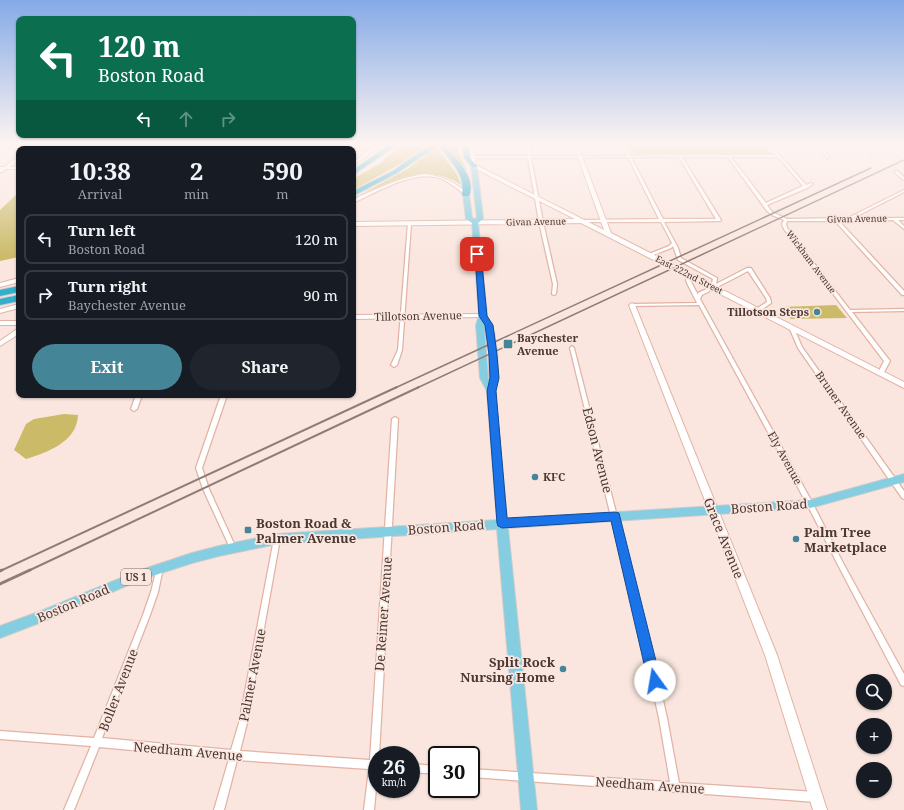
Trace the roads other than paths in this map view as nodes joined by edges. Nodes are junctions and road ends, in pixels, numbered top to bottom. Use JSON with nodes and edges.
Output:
{"nodes":[{"id":1,"x":378,"y":181,"type":"edge"},
{"id":2,"x":398,"y":181,"type":"edge"},
{"id":3,"x":450,"y":181,"type":"edge"},
{"id":4,"x":466,"y":181,"type":"edge"},
{"id":5,"x":475,"y":181,"type":"edge"},
{"id":6,"x":508,"y":181,"type":"edge"},
{"id":7,"x":534,"y":181,"type":"edge"},
{"id":8,"x":589,"y":181,"type":"edge"},
{"id":9,"x":641,"y":181,"type":"edge"},
{"id":10,"x":695,"y":181,"type":"edge"},
{"id":11,"x":747,"y":181,"type":"edge"},
{"id":12,"x":800,"y":181,"type":"edge"},
{"id":13,"x":811,"y":184,"type":"dead end"},
{"id":14,"x":806,"y":187,"type":"junction"},
{"id":15,"x":904,"y":191,"type":"edge"},
{"id":16,"x":356,"y":192,"type":"edge"},
{"id":17,"x":466,"y":194,"type":"junction"},
{"id":18,"x":537,"y":197,"type":"junction"},
{"id":19,"x":356,"y":201,"type":"edge"},
{"id":20,"x":765,"y":205,"type":"junction"},
{"id":21,"x":894,"y":219,"type":"junction"},
{"id":22,"x":904,"y":219,"type":"edge"},
{"id":23,"x":786,"y":220,"type":"junction"},
{"id":24,"x":836,"y":220,"type":"junction"},
{"id":25,"x":848,"y":220,"type":"junction"},
{"id":26,"x":584,"y":221,"type":"junction"},
{"id":27,"x":603,"y":221,"type":"junction"},
{"id":28,"x":661,"y":221,"type":"junction"},
{"id":29,"x":475,"y":222,"type":"junction"},
{"id":30,"x":540,"y":222,"type":"junction"},
{"id":31,"x":356,"y":224,"type":"edge"},
{"id":32,"x":409,"y":224,"type":"junction"},
{"id":33,"x":904,"y":228,"type":"edge"},
{"id":34,"x":608,"y":233,"type":"junction"},
{"id":35,"x":673,"y":244,"type":"junction"},
{"id":36,"x":650,"y":255,"type":"junction"},
{"id":37,"x":689,"y":275,"type":"junction"},
{"id":38,"x":16,"y":277,"type":"edge"},
{"id":39,"x":0,"y":280,"type":"edge"},
{"id":40,"x":16,"y":281,"type":"edge"},
{"id":41,"x":0,"y":285,"type":"edge"},
{"id":42,"x":713,"y":287,"type":"junction"},
{"id":43,"x":16,"y":290,"type":"edge"},
{"id":44,"x":0,"y":293,"type":"edge"},
{"id":45,"x":554,"y":294,"type":"dead end"},
{"id":46,"x":904,"y":294,"type":"edge"},
{"id":47,"x":16,"y":299,"type":"edge"},
{"id":48,"x":0,"y":302,"type":"edge"},
{"id":49,"x":700,"y":302,"type":"junction"},
{"id":50,"x":632,"y":305,"type":"joint"},
{"id":51,"x":16,"y":307,"type":"edge"},
{"id":52,"x":758,"y":310,"type":"junction"},
{"id":53,"x":904,"y":310,"type":"edge"},
{"id":54,"x":0,"y":311,"type":"edge"},
{"id":55,"x":849,"y":311,"type":"junction"},
{"id":56,"x":402,"y":316,"type":"junction"},
{"id":57,"x":483,"y":316,"type":"junction"},
{"id":58,"x":356,"y":317,"type":"edge"},
{"id":59,"x":0,"y":323,"type":"edge"},
{"id":60,"x":16,"y":323,"type":"edge"},
{"id":61,"x":791,"y":327,"type":"junction"},
{"id":62,"x":16,"y":333,"type":"edge"},
{"id":63,"x":0,"y":344,"type":"edge"},
{"id":64,"x":572,"y":348,"type":"dead end"},
{"id":65,"x":394,"y":365,"type":"dead end"},
{"id":66,"x":881,"y":373,"type":"junction"},
{"id":67,"x":904,"y":385,"type":"edge"},
{"id":68,"x":138,"y":398,"type":"edge"},
{"id":69,"x":223,"y":398,"type":"edge"},
{"id":70,"x":134,"y":409,"type":"dead end"},
{"id":71,"x":395,"y":419,"type":"dead end"},
{"id":72,"x":899,"y":479,"type":"edge"},
{"id":73,"x":904,"y":496,"type":"edge"},
{"id":74,"x":810,"y":504,"type":"junction"},
{"id":75,"x":714,"y":510,"type":"junction"},
{"id":76,"x":615,"y":517,"type":"junction"},
{"id":77,"x":502,"y":523,"type":"junction"},
{"id":78,"x":389,"y":531,"type":"junction"},
{"id":79,"x":277,"y":539,"type":"junction"},
{"id":80,"x":233,"y":548,"type":"junction"},
{"id":81,"x":160,"y":568,"type":"junction"},
{"id":82,"x":0,"y":632,"type":"edge"},
{"id":83,"x":904,"y":682,"type":"edge"},
{"id":84,"x":0,"y":735,"type":"edge"},
{"id":85,"x":98,"y":743,"type":"junction"},
{"id":86,"x":377,"y":746,"type":"edge"},
{"id":87,"x":235,"y":756,"type":"junction"},
{"id":88,"x":368,"y":764,"type":"edge"},
{"id":89,"x":480,"y":773,"type":"edge"},
{"id":90,"x":527,"y":776,"type":"junction"},
{"id":91,"x":675,"y":787,"type":"junction"},
{"id":92,"x":816,"y":797,"type":"junction"},
{"id":93,"x":371,"y":798,"type":"edge"},
{"id":94,"x":69,"y":810,"type":"edge"},
{"id":95,"x":220,"y":810,"type":"edge"},
{"id":96,"x":369,"y":810,"type":"edge"},
{"id":97,"x":529,"y":810,"type":"edge"},
{"id":98,"x":820,"y":810,"type":"edge"}],
"edges":[{"from":1,"to":16,"type":"highway"},
{"from":2,"to":19,"type":"street"},
{"from":3,"to":17,"type":"street"},
{"from":4,"to":17,"type":"highway"},
{"from":5,"to":29,"type":"main road"},
{"from":6,"to":18,"type":"street","name":"East 222nd Street"},
{"from":7,"to":18,"type":"street"},
{"from":8,"to":27,"type":"street"},
{"from":9,"to":28,"type":"street"},
{"from":10,"to":28,"type":"street","name":"Givan Avenue"},
{"from":11,"to":20,"type":"street","name":"Wickham Avenue"},
{"from":12,"to":14,"type":"street"},
{"from":13,"to":14,"type":"street"},
{"from":14,"to":20,"type":"street"},
{"from":15,"to":25,"type":"street"},
{"from":17,"to":29,"type":"main road"},
{"from":18,"to":26,"type":"street","name":"East 222nd Street"},
{"from":18,"to":30,"type":"street"},
{"from":20,"to":23,"type":"street","name":"Wickham Avenue"},
{"from":21,"to":22,"type":"street","name":"Givan Avenue"},
{"from":21,"to":25,"type":"street","name":"Givan Avenue"},
{"from":21,"to":33,"type":"street"},
{"from":23,"to":24,"type":"street","name":"Givan Avenue"},
{"from":23,"to":55,"type":"street","name":"Wickham Avenue"},
{"from":24,"to":25,"type":"street","name":"Givan Avenue"},
{"from":24,"to":46,"type":"street"},
{"from":26,"to":27,"type":"street","name":"Givan Avenue"},
{"from":26,"to":30,"type":"street","name":"Givan Avenue"},
{"from":26,"to":34,"type":"street","name":"East 222nd Street"},
{"from":27,"to":28,"type":"street","name":"Givan Avenue"},
{"from":27,"to":34,"type":"street"},
{"from":28,"to":35,"type":"street"},
{"from":29,"to":30,"type":"street","name":"Givan Avenue"},
{"from":29,"to":32,"type":"street","name":"Givan Avenue"},
{"from":29,"to":57,"type":"main road"},
{"from":30,"to":45,"type":"street"},
{"from":31,"to":32,"type":"street","name":"Givan Avenue"},
{"from":32,"to":56,"type":"street"},
{"from":34,"to":36,"type":"street","name":"East 222nd Street"},
{"from":35,"to":36,"type":"street"},
{"from":35,"to":42,"type":"street"},
{"from":36,"to":37,"type":"street","name":"East 222nd Street"},
{"from":37,"to":42,"type":"street","name":"East 222nd Street"},
{"from":37,"to":49,"type":"street","name":"Ely Avenue"},
{"from":38,"to":39,"type":"street"},
{"from":40,"to":41,"type":"street"},
{"from":42,"to":49,"type":"street"},
{"from":42,"to":52,"type":"street","name":"East 222nd Street"},
{"from":42,"to":52,"type":"street"},
{"from":43,"to":44,"type":"highway"},
{"from":47,"to":48,"type":"highway"},
{"from":49,"to":50,"type":"street"},
{"from":49,"to":74,"type":"street","name":"Ely Avenue"},
{"from":50,"to":75,"type":"street","name":"Grace Avenue"},
{"from":51,"to":54,"type":"street"},
{"from":52,"to":61,"type":"street","name":"East 222nd Street"},
{"from":53,"to":55,"type":"street"},
{"from":55,"to":66,"type":"street","name":"Wickham Avenue"},
{"from":56,"to":57,"type":"street","name":"Tillotson Avenue"},
{"from":56,"to":58,"type":"street","name":"Tillotson Avenue"},
{"from":56,"to":65,"type":"street"},
{"from":57,"to":77,"type":"main road"},
{"from":59,"to":60,"type":"street"},
{"from":61,"to":66,"type":"street","name":"East 222nd Street"},
{"from":61,"to":72,"type":"street","name":"Bruner Avenue"},
{"from":62,"to":63,"type":"street"},
{"from":64,"to":76,"type":"street","name":"Edson Avenue"},
{"from":66,"to":67,"type":"street","name":"East 222nd Street"},
{"from":68,"to":70,"type":"street"},
{"from":69,"to":80,"type":"street"},
{"from":71,"to":78,"type":"street","name":"De Reimer Avenue"},
{"from":72,"to":73,"type":"street","name":"Bruner Avenue"},
{"from":72,"to":74,"type":"main road","name":"Boston Road","number":"US 1"},
{"from":74,"to":75,"type":"main road","name":"Boston Road","number":"US 1"},
{"from":74,"to":83,"type":"street","name":"Ely Avenue"},
{"from":75,"to":76,"type":"main road","name":"Boston Road","number":"US 1"},
{"from":75,"to":92,"type":"street","name":"Grace Avenue"},
{"from":76,"to":77,"type":"main road","name":"Boston Road","number":"US 1"},
{"from":76,"to":91,"type":"street","name":"Edson Avenue"},
{"from":77,"to":78,"type":"main road","name":"Boston Road","number":"US 1"},
{"from":77,"to":90,"type":"main road"},
{"from":78,"to":79,"type":"main road","name":"Boston Road","number":"US 1"},
{"from":78,"to":86,"type":"street","name":"De Reimer Avenue"},
{"from":79,"to":80,"type":"main road","name":"Boston Road","number":"US 1"},
{"from":79,"to":87,"type":"street","name":"Palmer Avenue"},
{"from":80,"to":81,"type":"main road","name":"Boston Road","number":"US 1"},
{"from":81,"to":82,"type":"main road","name":"Boston Road","number":"US 1"},
{"from":81,"to":85,"type":"street","name":"Boller Avenue"},
{"from":84,"to":85,"type":"street","name":"Needham Avenue"},
{"from":85,"to":87,"type":"street","name":"Needham Avenue"},
{"from":85,"to":94,"type":"street","name":"Boller Avenue"},
{"from":87,"to":88,"type":"street","name":"Needham Avenue"},
{"from":87,"to":95,"type":"street","name":"Palmer Avenue"},
{"from":89,"to":90,"type":"street","name":"Needham Avenue"},
{"from":90,"to":91,"type":"street","name":"Needham Avenue"},
{"from":90,"to":97,"type":"main road"},
{"from":91,"to":92,"type":"street","name":"Needham Avenue"},
{"from":92,"to":98,"type":"street"},
{"from":93,"to":96,"type":"street","name":"De Reimer Avenue"}]}
